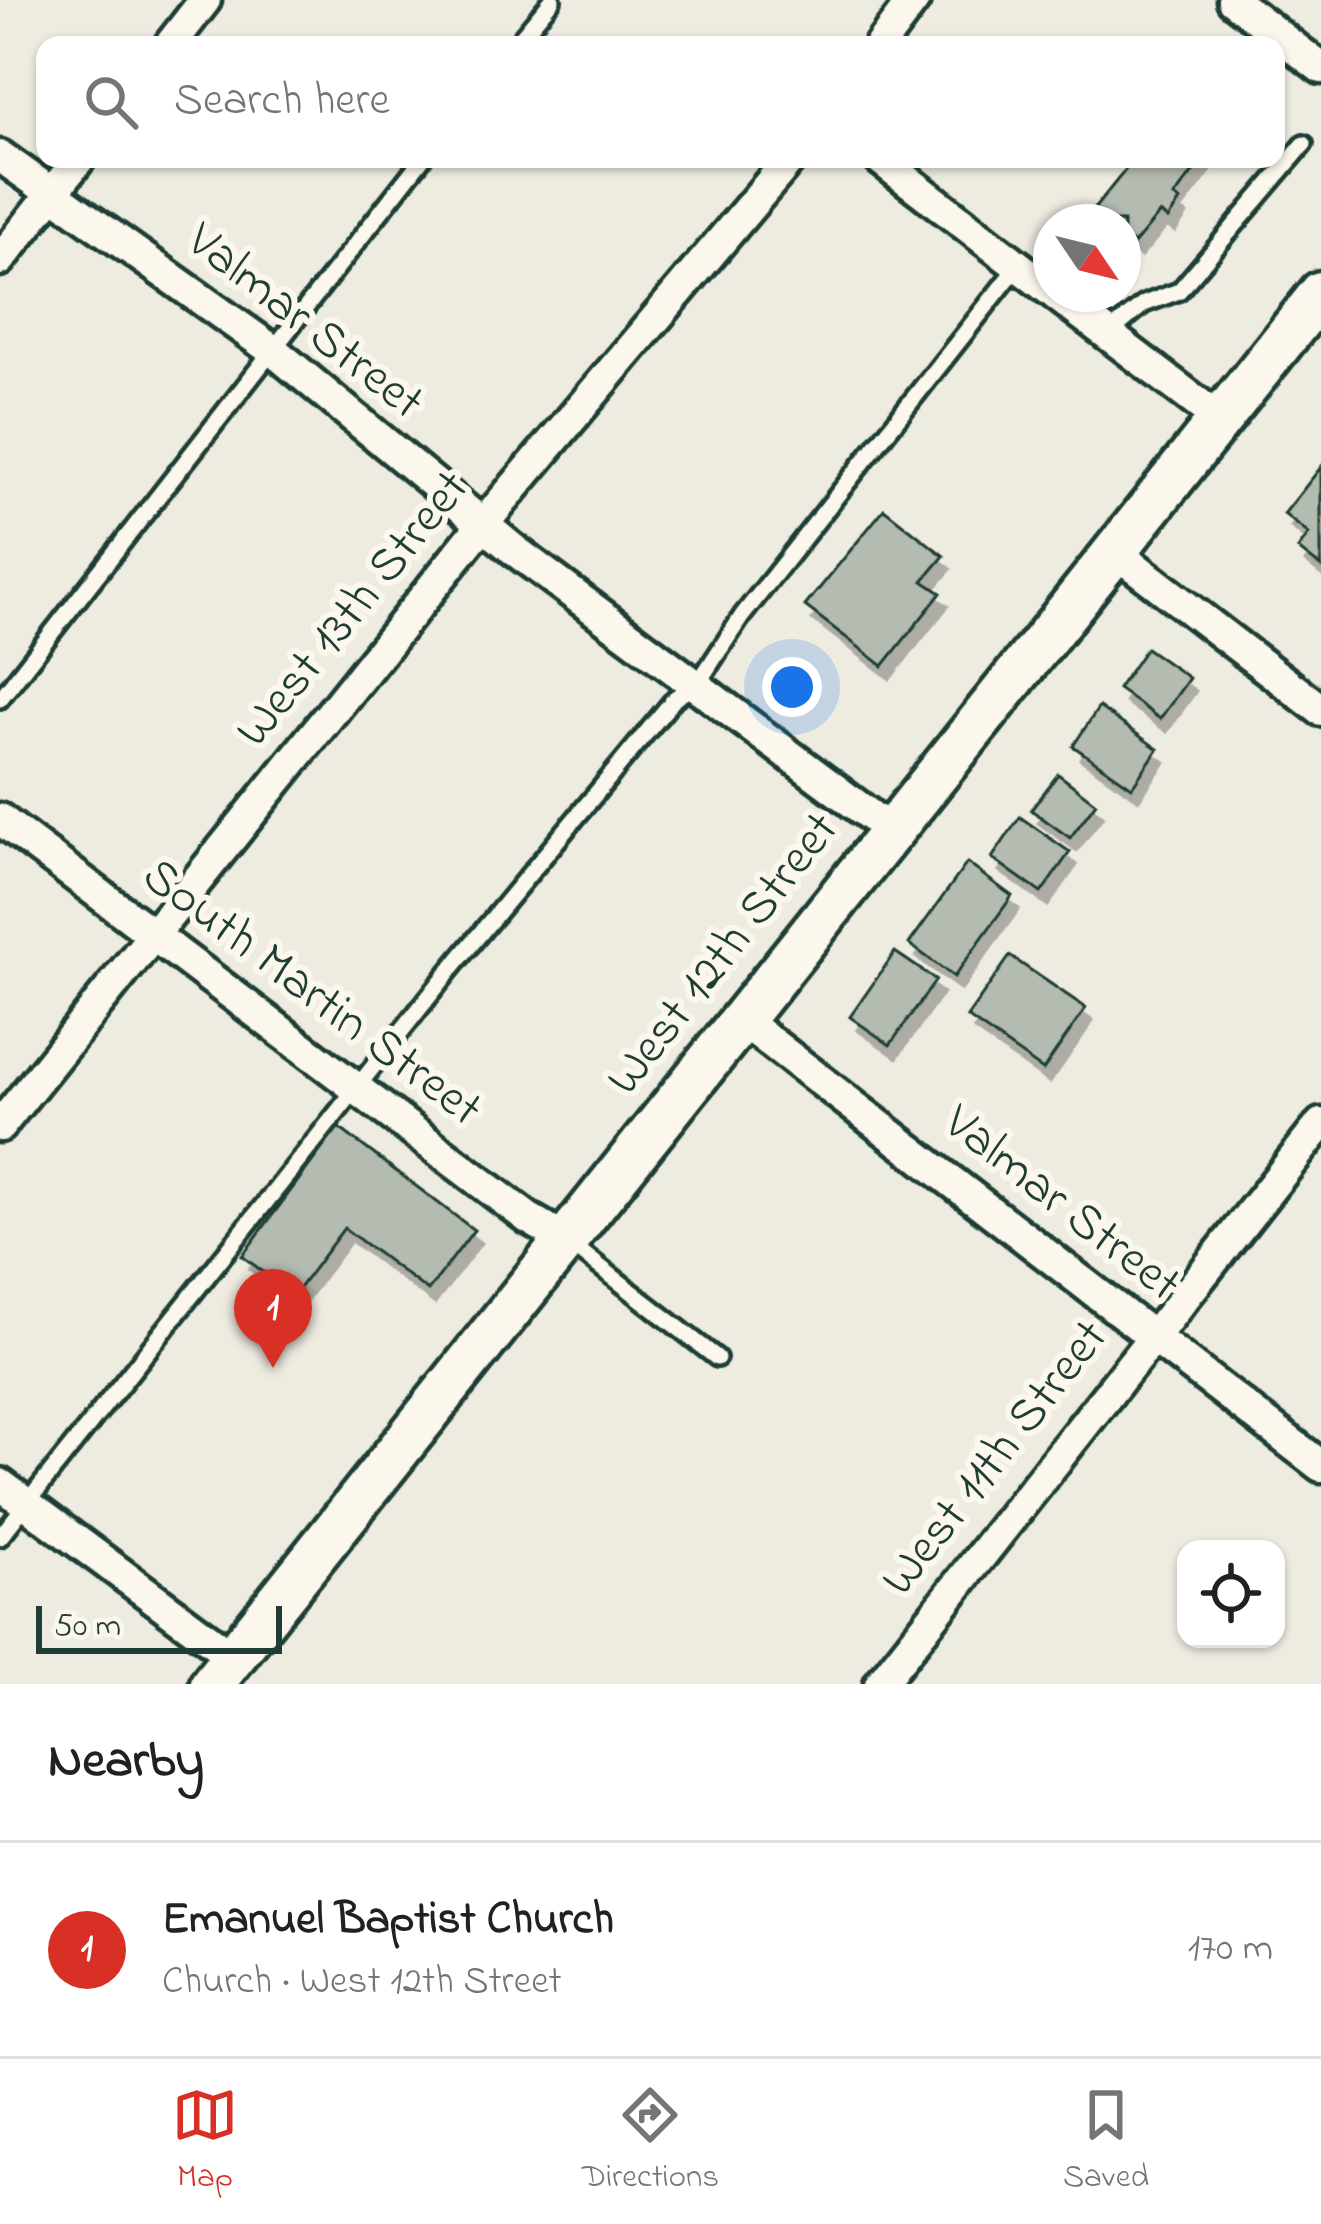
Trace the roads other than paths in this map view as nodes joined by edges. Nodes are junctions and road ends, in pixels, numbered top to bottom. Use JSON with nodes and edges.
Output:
{"nodes":[{"id":1,"x":206,"y":0,"type":"edge"},
{"id":2,"x":552,"y":0,"type":"edge"},
{"id":3,"x":914,"y":0,"type":"edge"},
{"id":4,"x":1233,"y":0,"type":"edge"},
{"id":5,"x":177,"y":36,"type":"edge"},
{"id":6,"x":522,"y":36,"type":"edge"},
{"id":7,"x":887,"y":36,"type":"edge"},
{"id":8,"x":1280,"y":36,"type":"edge"},
{"id":9,"x":1285,"y":40,"type":"edge"},
{"id":10,"x":1321,"y":68,"type":"edge"},
{"id":11,"x":1304,"y":145,"type":"dead end"},
{"id":12,"x":0,"y":155,"type":"edge"},
{"id":13,"x":1285,"y":167,"type":"edge"},
{"id":14,"x":73,"y":168,"type":"edge"},
{"id":15,"x":415,"y":168,"type":"edge"},
{"id":16,"x":782,"y":168,"type":"edge"},
{"id":17,"x":891,"y":168,"type":"edge"},
{"id":18,"x":1284,"y":168,"type":"edge"},
{"id":19,"x":52,"y":194,"type":"junction"},
{"id":20,"x":0,"y":260,"type":"edge"},
{"id":21,"x":1017,"y":267,"type":"junction"},
{"id":22,"x":1033,"y":279,"type":"edge"},
{"id":23,"x":1321,"y":293,"type":"edge"},
{"id":24,"x":1078,"y":312,"type":"edge"},
{"id":25,"x":1108,"y":334,"type":"junction"},
{"id":26,"x":275,"y":352,"type":"junction"},
{"id":27,"x":1219,"y":418,"type":"junction"},
{"id":28,"x":483,"y":524,"type":"junction"},
{"id":29,"x":1114,"y":551,"type":"junction"},
{"id":30,"x":698,"y":683,"type":"junction"},
{"id":31,"x":0,"y":699,"type":"edge"},
{"id":32,"x":1321,"y":710,"type":"edge"},
{"id":33,"x":0,"y":819,"type":"edge"},
{"id":34,"x":891,"y":831,"type":"junction"},
{"id":35,"x":157,"y":935,"type":"junction"},
{"id":36,"x":742,"y":1020,"type":"junction"},
{"id":37,"x":356,"y":1090,"type":"junction"},
{"id":38,"x":1321,"y":1124,"type":"edge"},
{"id":39,"x":0,"y":1126,"type":"edge"},
{"id":40,"x":566,"y":1240,"type":"junction"},
{"id":41,"x":1154,"y":1337,"type":"junction"},
{"id":42,"x":717,"y":1358,"type":"dead end"},
{"id":43,"x":1321,"y":1466,"type":"edge"},
{"id":44,"x":0,"y":1484,"type":"edge"},
{"id":45,"x":26,"y":1504,"type":"junction"},
{"id":46,"x":0,"y":1537,"type":"edge"},
{"id":47,"x":222,"y":1671,"type":"edge"},
{"id":48,"x":880,"y":1684,"type":"edge"}],
"edges":[{"from":1,"to":5,"type":"street"},
{"from":2,"to":6,"type":"lane"},
{"from":3,"to":7,"type":"street"},
{"from":4,"to":8,"type":"street"},
{"from":9,"to":10,"type":"street"},
{"from":11,"to":13,"type":"lane"},
{"from":12,"to":19,"type":"street","name":"Valmar Street"},
{"from":14,"to":19,"type":"street"},
{"from":15,"to":26,"type":"lane"},
{"from":16,"to":28,"type":"street","name":"West 13th Street"},
{"from":17,"to":21,"type":"street"},
{"from":18,"to":25,"type":"lane"},
{"from":19,"to":20,"type":"street"},
{"from":19,"to":26,"type":"street","name":"Valmar Street"},
{"from":21,"to":22,"type":"street"},
{"from":21,"to":30,"type":"lane"},
{"from":23,"to":27,"type":"main road","name":"West 12th Street"},
{"from":24,"to":25,"type":"street"},
{"from":25,"to":27,"type":"street"},
{"from":26,"to":28,"type":"street","name":"Valmar Street"},
{"from":26,"to":31,"type":"lane"},
{"from":27,"to":29,"type":"main road","name":"West 12th Street"},
{"from":28,"to":30,"type":"street","name":"Valmar Street"},
{"from":28,"to":35,"type":"street","name":"West 13th Street"},
{"from":29,"to":32,"type":"street"},
{"from":29,"to":34,"type":"main road","name":"West 12th Street"},
{"from":30,"to":34,"type":"street","name":"Valmar Street"},
{"from":30,"to":37,"type":"lane"},
{"from":33,"to":35,"type":"street","name":"South Martin Street"},
{"from":34,"to":36,"type":"main road","name":"West 12th Street"},
{"from":35,"to":37,"type":"street","name":"South Martin Street"},
{"from":35,"to":39,"type":"street","name":"West 13th Street"},
{"from":36,"to":40,"type":"main road","name":"West 12th Street"},
{"from":36,"to":41,"type":"street","name":"Valmar Street"},
{"from":37,"to":40,"type":"street","name":"South Martin Street"},
{"from":37,"to":45,"type":"lane"},
{"from":38,"to":41,"type":"street","name":"West 11th Street"},
{"from":40,"to":42,"type":"lane"},
{"from":40,"to":47,"type":"main road","name":"West 12th Street"},
{"from":41,"to":43,"type":"street","name":"Valmar Street"},
{"from":41,"to":48,"type":"street","name":"West 11th Street"},
{"from":44,"to":45,"type":"street"},
{"from":45,"to":46,"type":"lane"},
{"from":45,"to":47,"type":"street"}]}
